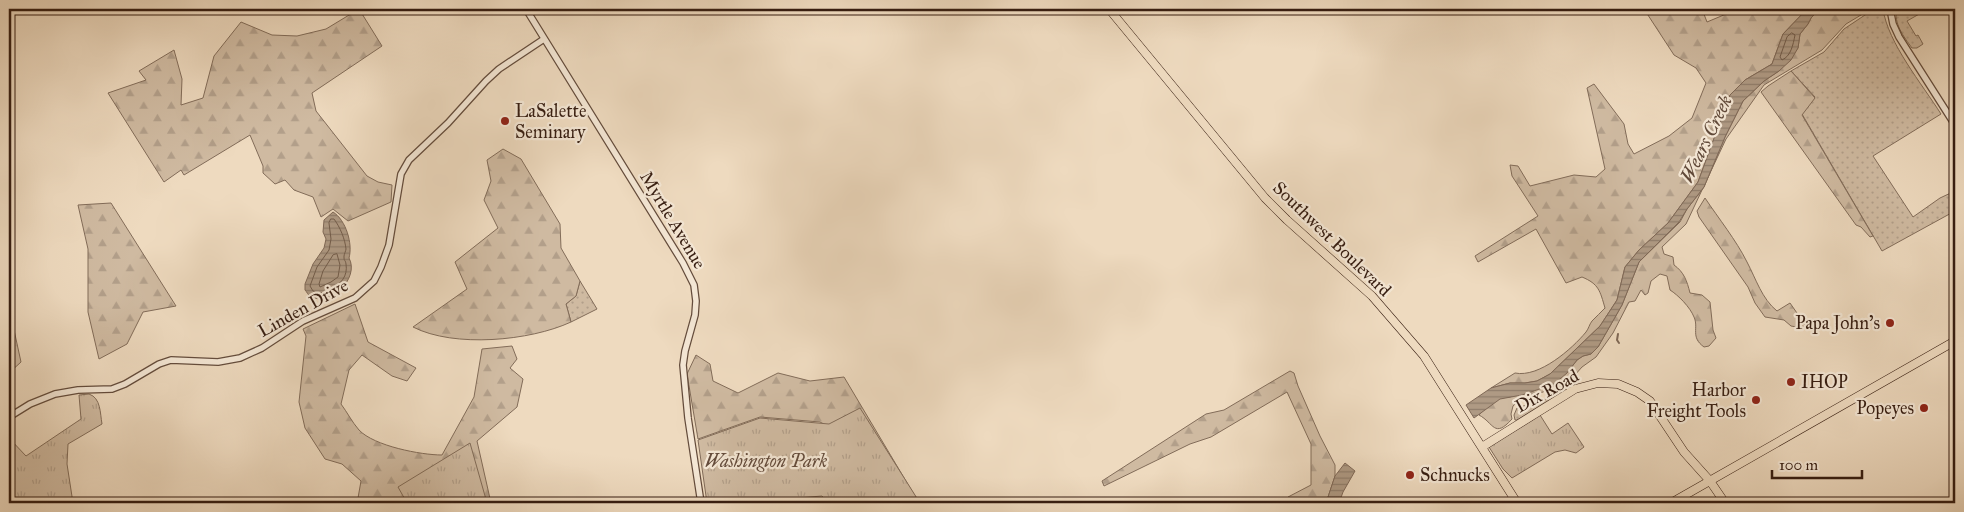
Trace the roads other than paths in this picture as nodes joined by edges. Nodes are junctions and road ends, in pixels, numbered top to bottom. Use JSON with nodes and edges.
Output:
{"nodes":[{"id":1,"x":526,"y":9,"type":"edge"},
{"id":2,"x":1109,"y":9,"type":"edge"},
{"id":3,"x":1890,"y":9,"type":"edge"},
{"id":4,"x":544,"y":38,"type":"junction"},
{"id":5,"x":1955,"y":125,"type":"edge"},
{"id":6,"x":1955,"y":341,"type":"edge"},
{"id":7,"x":9,"y":418,"type":"edge"},
{"id":8,"x":1474,"y":433,"type":"junction"},
{"id":9,"x":1504,"y":434,"type":"junction"},
{"id":10,"x":1482,"y":446,"type":"junction"},
{"id":11,"x":1710,"y":481,"type":"junction"},
{"id":12,"x":701,"y":503,"type":"edge"},
{"id":13,"x":1517,"y":503,"type":"edge"},
{"id":14,"x":1671,"y":503,"type":"edge"},
{"id":15,"x":1725,"y":503,"type":"edge"}],
"edges":[{"from":1,"to":4,"type":"street","name":"Myrtle Avenue"},
{"from":2,"to":8,"type":"main road","name":"Southwest Boulevard"},
{"from":3,"to":5,"type":"street"},
{"from":4,"to":7,"type":"street","name":"Linden Drive"},
{"from":4,"to":12,"type":"street","name":"Myrtle Avenue"},
{"from":6,"to":11,"type":"main road"},
{"from":8,"to":9,"type":"main road"},
{"from":8,"to":10,"type":"main road","name":"Southwest Boulevard"},
{"from":9,"to":10,"type":"main road","name":"Dix Road"},
{"from":9,"to":11,"type":"main road","name":"Dix Road"},
{"from":10,"to":13,"type":"main road","name":"Southwest Boulevard"},
{"from":11,"to":14,"type":"main road"},
{"from":11,"to":15,"type":"main road","name":"Dix Road"}]}
